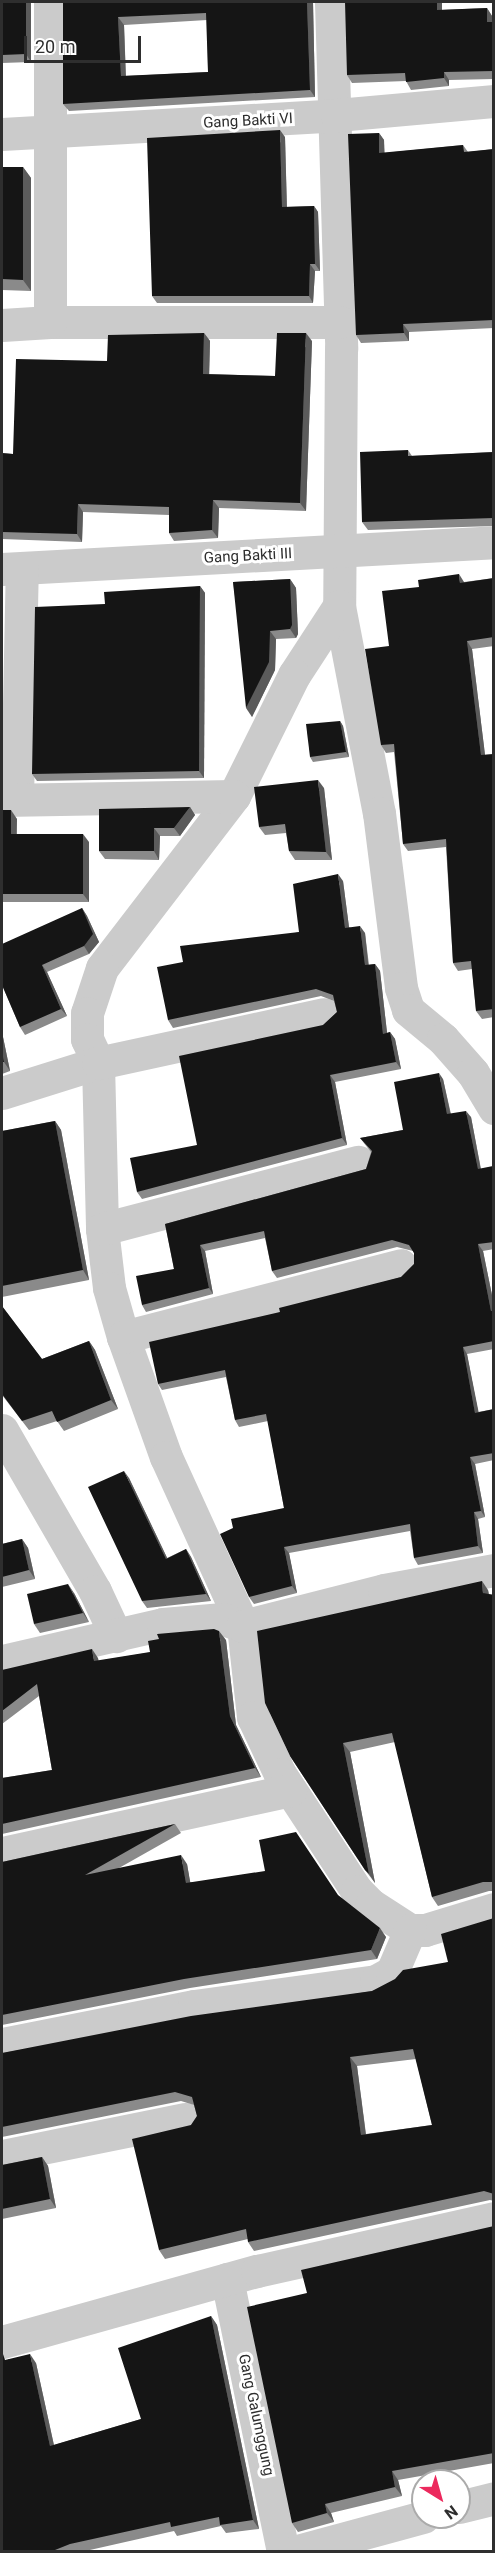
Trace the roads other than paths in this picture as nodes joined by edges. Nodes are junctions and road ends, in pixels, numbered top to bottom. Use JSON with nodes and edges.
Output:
{"nodes":[{"id":1,"x":50,"y":2,"type":"edge"},
{"id":2,"x":331,"y":2,"type":"edge"},
{"id":3,"x":494,"y":101,"type":"edge"},
{"id":4,"x":337,"y":115,"type":"junction"},
{"id":5,"x":51,"y":132,"type":"junction"},
{"id":6,"x":2,"y":134,"type":"edge"},
{"id":7,"x":50,"y":322,"type":"junction"},
{"id":8,"x":340,"y":322,"type":"junction"},
{"id":9,"x":2,"y":325,"type":"edge"},
{"id":10,"x":494,"y":542,"type":"edge"},
{"id":11,"x":339,"y":551,"type":"junction"},
{"id":12,"x":12,"y":569,"type":"edge"},
{"id":13,"x":339,"y":606,"type":"junction"},
{"id":14,"x":234,"y":796,"type":"junction"},
{"id":15,"x":9,"y":800,"type":"edge"},
{"id":16,"x":324,"y":1014,"type":"dead end"},
{"id":17,"x":98,"y":1064,"type":"junction"},
{"id":18,"x":2,"y":1092,"type":"edge"},
{"id":19,"x":494,"y":1108,"type":"edge"},
{"id":20,"x":358,"y":1162,"type":"dead end"},
{"id":21,"x":102,"y":1229,"type":"junction"},
{"id":22,"x":401,"y":1265,"type":"dead end"},
{"id":23,"x":123,"y":1337,"type":"junction"},
{"id":24,"x":2,"y":1431,"type":"edge"},
{"id":25,"x":494,"y":1570,"type":"edge"},
{"id":26,"x":243,"y":1626,"type":"junction"},
{"id":27,"x":116,"y":1636,"type":"junction"},
{"id":28,"x":2,"y":1661,"type":"edge"},
{"id":29,"x":290,"y":1790,"type":"junction"},
{"id":30,"x":2,"y":1853,"type":"edge"},
{"id":31,"x":494,"y":1909,"type":"edge"},
{"id":32,"x":410,"y":1930,"type":"junction"},
{"id":33,"x":2,"y":2044,"type":"edge"},
{"id":34,"x":185,"y":2119,"type":"dead end"},
{"id":35,"x":2,"y":2156,"type":"edge"},
{"id":36,"x":494,"y":2218,"type":"edge"},
{"id":37,"x":227,"y":2279,"type":"junction"},
{"id":38,"x":2,"y":2342,"type":"edge"},
{"id":39,"x":494,"y":2498,"type":"edge"},
{"id":40,"x":471,"y":2504,"type":"edge"},
{"id":41,"x":411,"y":2520,"type":"edge"},
{"id":42,"x":283,"y":2552,"type":"edge"},
{"id":43,"x":294,"y":2552,"type":"edge"}],
"edges":[{"from":1,"to":5,"type":"street"},
{"from":2,"to":4,"type":"street"},
{"from":3,"to":4,"type":"street","name":"Gang Bakti VI"},
{"from":4,"to":5,"type":"street","name":"Gang Bakti VI"},
{"from":4,"to":8,"type":"street"},
{"from":5,"to":6,"type":"street","name":"Gang Bakti VI"},
{"from":5,"to":7,"type":"street"},
{"from":7,"to":8,"type":"street"},
{"from":7,"to":9,"type":"street"},
{"from":8,"to":11,"type":"street"},
{"from":10,"to":11,"type":"street","name":"Gang Bakti III"},
{"from":11,"to":12,"type":"street","name":"Gang Bakti III"},
{"from":11,"to":13,"type":"street"},
{"from":12,"to":15,"type":"street"},
{"from":13,"to":14,"type":"street"},
{"from":13,"to":19,"type":"street"},
{"from":14,"to":15,"type":"street"},
{"from":14,"to":17,"type":"street"},
{"from":16,"to":17,"type":"street"},
{"from":17,"to":18,"type":"street"},
{"from":17,"to":21,"type":"street"},
{"from":20,"to":21,"type":"street"},
{"from":21,"to":23,"type":"street"},
{"from":22,"to":23,"type":"street"},
{"from":23,"to":26,"type":"street"},
{"from":24,"to":27,"type":"street"},
{"from":25,"to":26,"type":"street"},
{"from":26,"to":27,"type":"street"},
{"from":26,"to":29,"type":"street"},
{"from":27,"to":28,"type":"street"},
{"from":29,"to":30,"type":"street"},
{"from":29,"to":32,"type":"street"},
{"from":31,"to":32,"type":"street"},
{"from":32,"to":33,"type":"street"},
{"from":34,"to":35,"type":"street"},
{"from":36,"to":37,"type":"street"},
{"from":37,"to":38,"type":"street"},
{"from":37,"to":42,"type":"street","name":"Gang Galumggung"},
{"from":39,"to":40,"type":"street"},
{"from":41,"to":43,"type":"street"}]}
